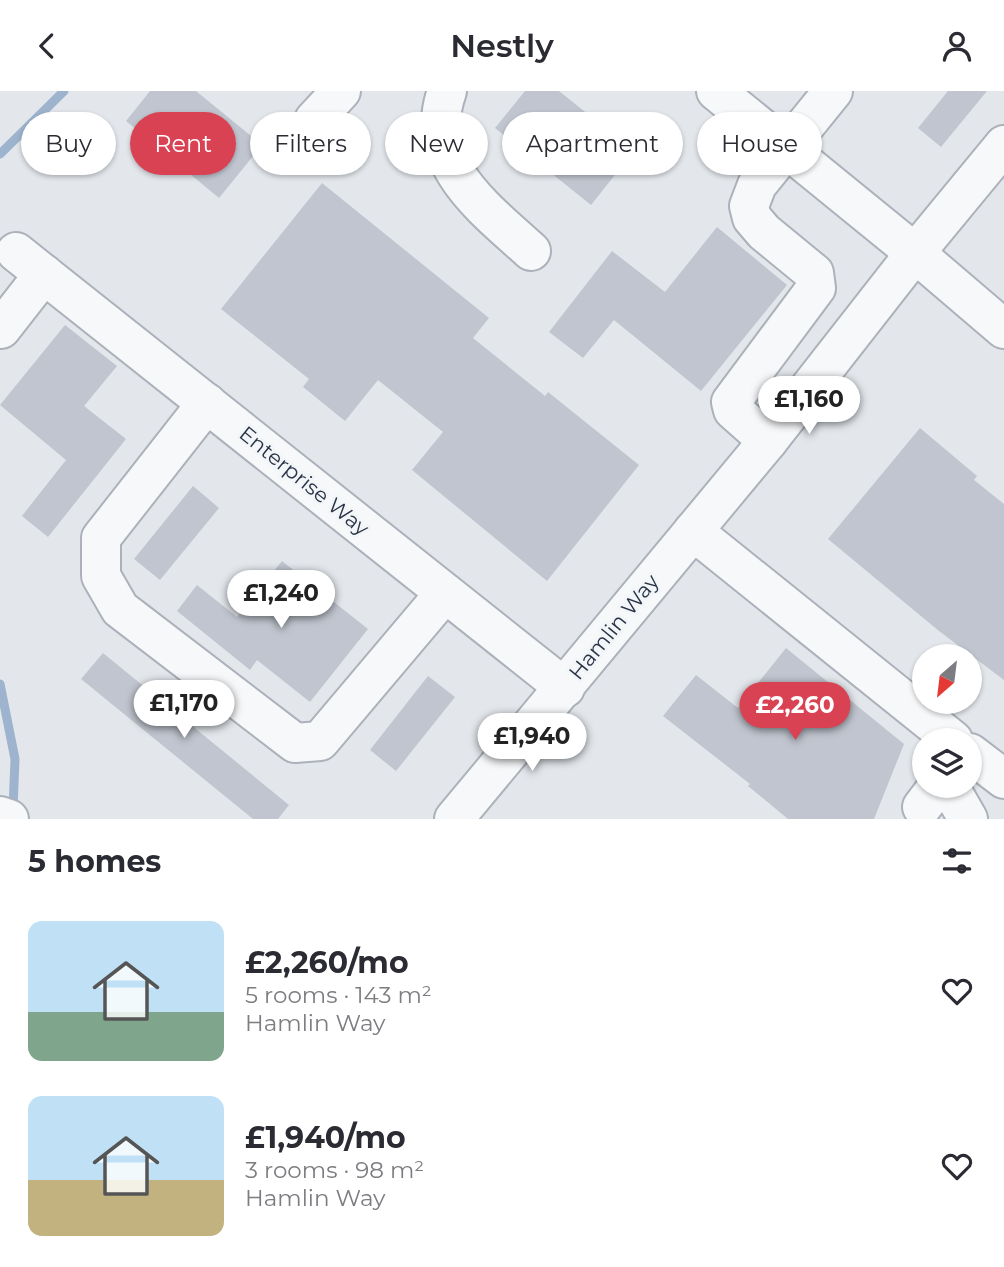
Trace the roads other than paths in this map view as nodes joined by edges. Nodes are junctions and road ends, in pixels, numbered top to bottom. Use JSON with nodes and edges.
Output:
{"nodes":[{"id":1,"x":341,"y":91,"type":"edge"},
{"id":2,"x":447,"y":91,"type":"edge"},
{"id":3,"x":716,"y":91,"type":"edge"},
{"id":4,"x":833,"y":91,"type":"edge"},
{"id":5,"x":321,"y":112,"type":"edge"},
{"id":6,"x":742,"y":112,"type":"edge"},
{"id":7,"x":817,"y":112,"type":"edge"},
{"id":8,"x":1004,"y":145,"type":"edge"},
{"id":9,"x":766,"y":175,"type":"edge"},
{"id":10,"x":820,"y":175,"type":"edge"},
{"id":11,"x":531,"y":251,"type":"dead end"},
{"id":12,"x":915,"y":253,"type":"junction"},
{"id":13,"x":1,"y":329,"type":"edge"},
{"id":14,"x":1004,"y":329,"type":"edge"},
{"id":15,"x":207,"y":403,"type":"junction"},
{"id":16,"x":768,"y":441,"type":"junction"},
{"id":17,"x":693,"y":531,"type":"junction"},
{"id":18,"x":446,"y":593,"type":"junction"},
{"id":19,"x":565,"y":688,"type":"junction"},
{"id":20,"x":938,"y":728,"type":"edge"},
{"id":21,"x":982,"y":762,"type":"edge"},
{"id":22,"x":1004,"y":779,"type":"edge"},
{"id":23,"x":942,"y":798,"type":"edge"},
{"id":24,"x":0,"y":815,"type":"edge"},
{"id":25,"x":9,"y":819,"type":"edge"},
{"id":26,"x":454,"y":819,"type":"edge"},
{"id":27,"x":968,"y":819,"type":"edge"}],
"edges":[{"from":1,"to":5,"type":"street"},
{"from":2,"to":11,"type":"street"},
{"from":3,"to":6,"type":"street"},
{"from":4,"to":7,"type":"street"},
{"from":8,"to":12,"type":"street","name":"Hamlin Way"},
{"from":9,"to":16,"type":"street"},
{"from":10,"to":12,"type":"street"},
{"from":12,"to":14,"type":"street"},
{"from":12,"to":16,"type":"street","name":"Hamlin Way"},
{"from":13,"to":15,"type":"street","name":"Enterprise Way"},
{"from":15,"to":18,"type":"street","name":"Enterprise Way"},
{"from":15,"to":18,"type":"street"},
{"from":16,"to":17,"type":"street","name":"Hamlin Way"},
{"from":17,"to":19,"type":"street","name":"Hamlin Way"},
{"from":17,"to":20,"type":"street"},
{"from":18,"to":19,"type":"street","name":"Enterprise Way"},
{"from":19,"to":26,"type":"street","name":"Hamlin Way"},
{"from":21,"to":22,"type":"street"},
{"from":23,"to":27,"type":"street"},
{"from":24,"to":25,"type":"street"}]}
